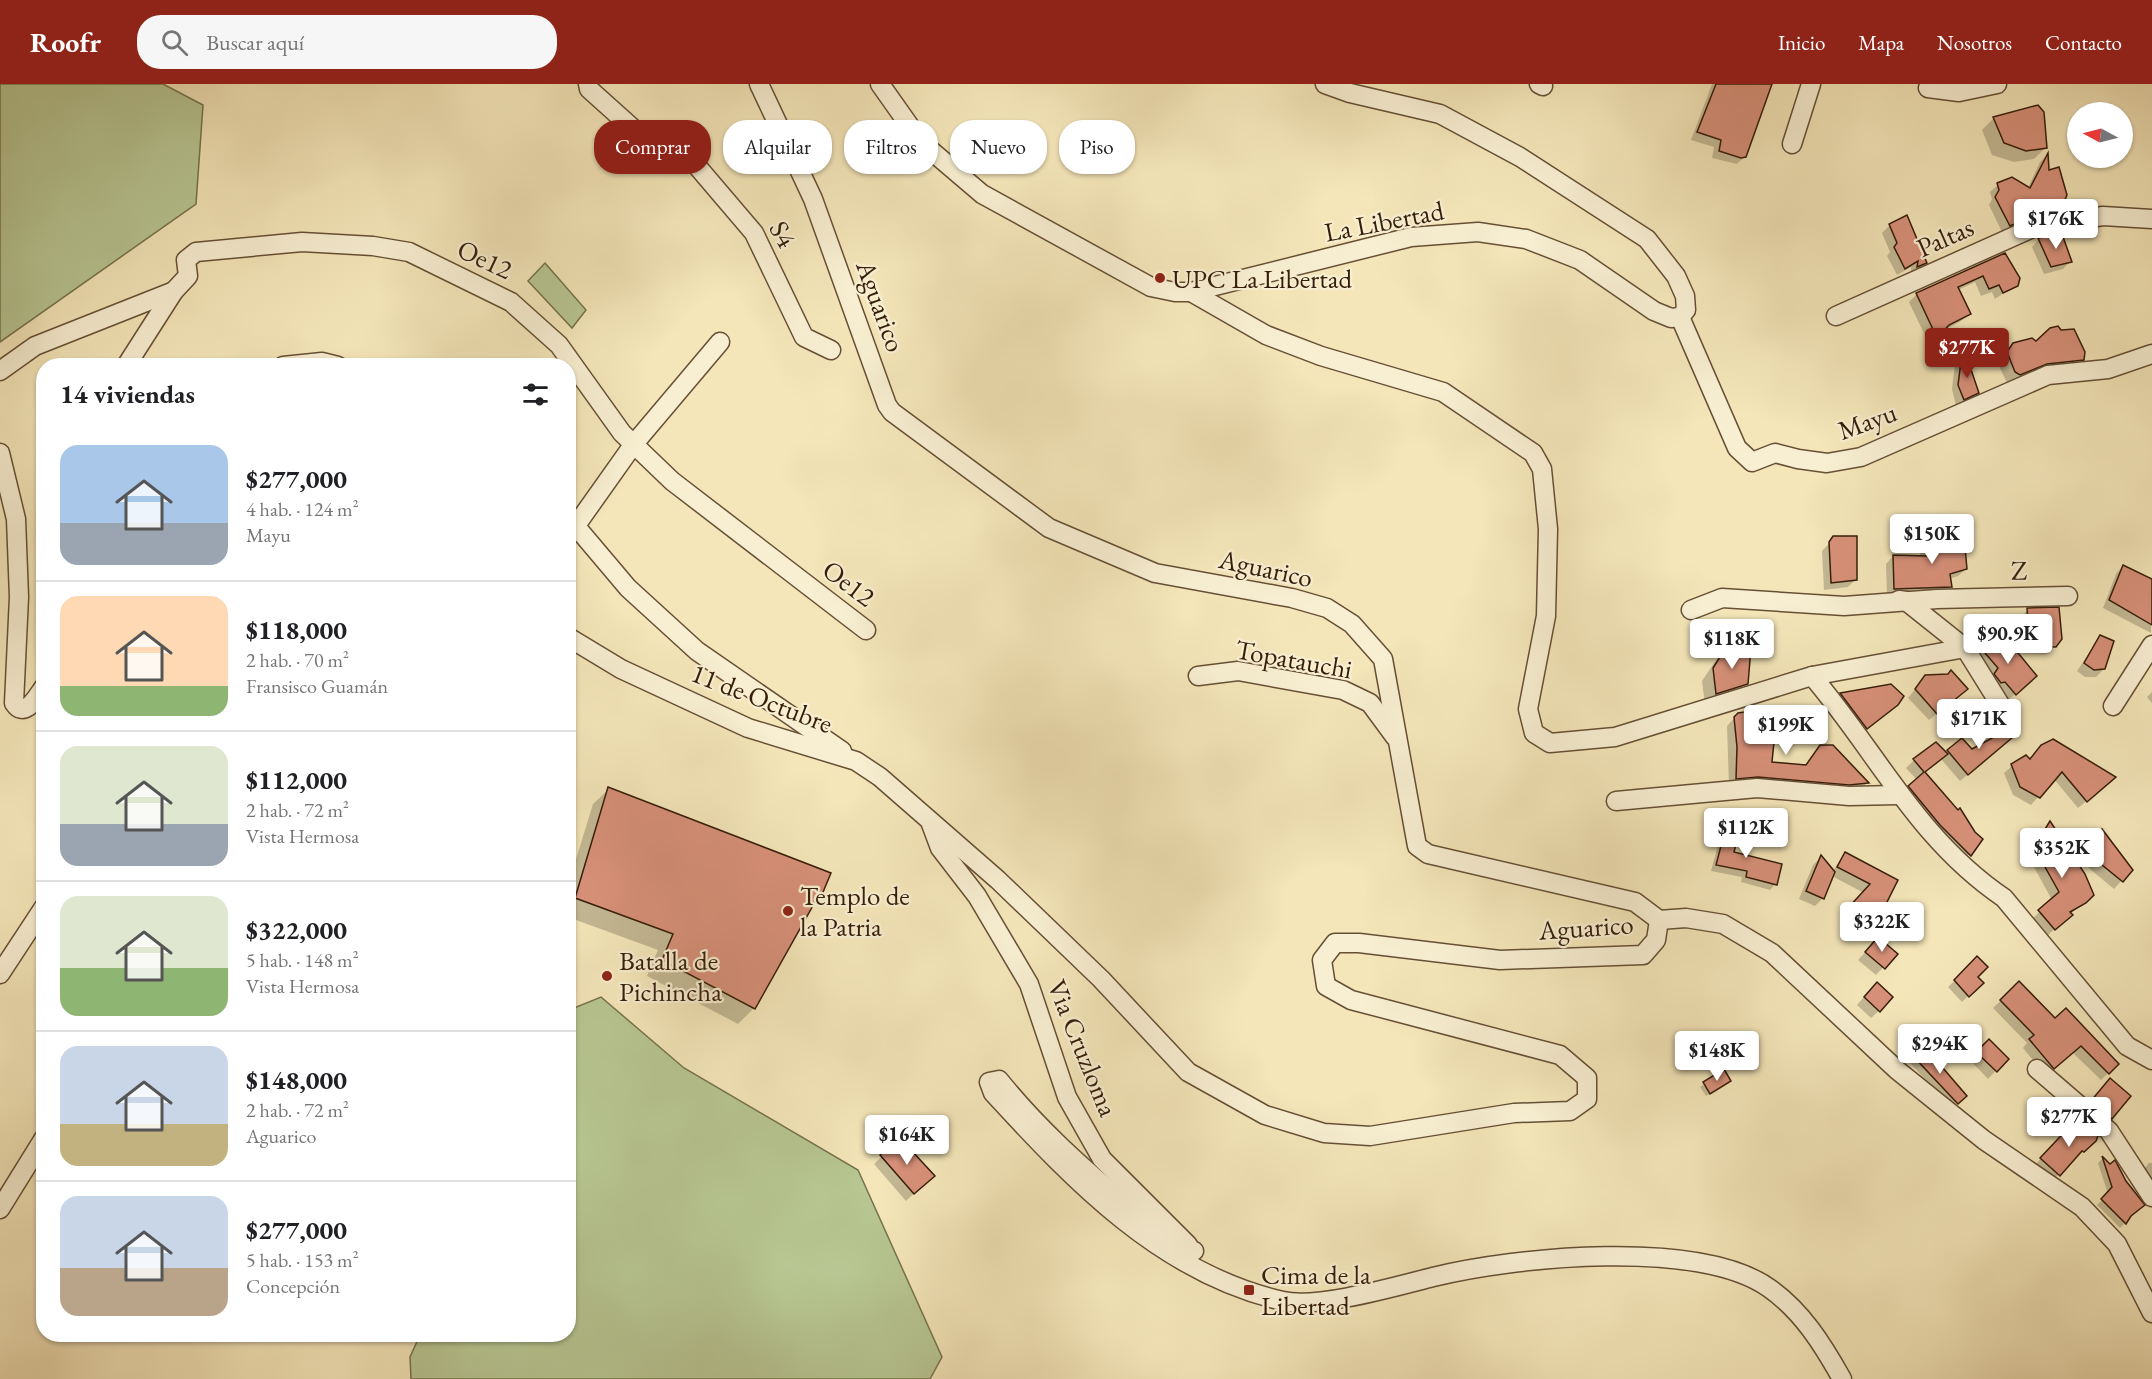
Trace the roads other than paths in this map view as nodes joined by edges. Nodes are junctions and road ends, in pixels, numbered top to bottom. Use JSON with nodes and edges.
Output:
{"nodes":[{"id":1,"x":588,"y":84,"type":"edge"},
{"id":2,"x":759,"y":84,"type":"edge"},
{"id":3,"x":880,"y":84,"type":"edge"},
{"id":4,"x":1326,"y":84,"type":"edge"},
{"id":5,"x":1811,"y":84,"type":"edge"},
{"id":6,"x":1997,"y":84,"type":"edge"},
{"id":7,"x":1929,"y":86,"type":"edge"},
{"id":8,"x":624,"y":120,"type":"edge"},
{"id":9,"x":1792,"y":144,"type":"dead end"},
{"id":10,"x":704,"y":174,"type":"edge"},
{"id":11,"x":2152,"y":219,"type":"edge"},
{"id":12,"x":174,"y":291,"type":"junction"},
{"id":13,"x":1191,"y":292,"type":"junction"},
{"id":14,"x":1836,"y":316,"type":"dead end"},
{"id":15,"x":1680,"y":317,"type":"junction"},
{"id":16,"x":720,"y":342,"type":"dead end"},
{"id":17,"x":831,"y":350,"type":"dead end"},
{"id":18,"x":2152,"y":354,"type":"edge"},
{"id":19,"x":131,"y":358,"type":"edge"},
{"id":20,"x":568,"y":358,"type":"edge"},
{"id":21,"x":576,"y":369,"type":"edge"},
{"id":22,"x":0,"y":371,"type":"edge"},
{"id":23,"x":633,"y":445,"type":"junction"},
{"id":24,"x":0,"y":453,"type":"edge"},
{"id":25,"x":576,"y":516,"type":"edge"},
{"id":26,"x":576,"y":524,"type":"edge"},
{"id":27,"x":2068,"y":596,"type":"dead end"},
{"id":28,"x":1899,"y":600,"type":"junction"},
{"id":29,"x":1691,"y":610,"type":"dead end"},
{"id":30,"x":866,"y":630,"type":"dead end"},
{"id":31,"x":576,"y":642,"type":"edge"},
{"id":32,"x":2152,"y":645,"type":"edge"},
{"id":33,"x":1965,"y":648,"type":"junction"},
{"id":34,"x":1198,"y":676,"type":"dead end"},
{"id":35,"x":1812,"y":676,"type":"junction"},
{"id":36,"x":36,"y":698,"type":"edge"},
{"id":37,"x":2113,"y":706,"type":"dead end"},
{"id":38,"x":2006,"y":714,"type":"dead end"},
{"id":39,"x":1398,"y":741,"type":"junction"},
{"id":40,"x":856,"y":761,"type":"junction"},
{"id":41,"x":1898,"y":795,"type":"junction"},
{"id":42,"x":1616,"y":801,"type":"dead end"},
{"id":43,"x":929,"y":819,"type":"junction"},
{"id":44,"x":36,"y":918,"type":"edge"},
{"id":45,"x":1659,"y":920,"type":"junction"},
{"id":46,"x":0,"y":974,"type":"edge"},
{"id":47,"x":2152,"y":1060,"type":"edge"},
{"id":48,"x":2037,"y":1069,"type":"dead end"},
{"id":49,"x":36,"y":1151,"type":"edge"},
{"id":50,"x":2152,"y":1197,"type":"edge"},
{"id":51,"x":0,"y":1209,"type":"edge"},
{"id":52,"x":1194,"y":1251,"type":"junction"},
{"id":53,"x":1249,"y":1290,"type":"junction"},
{"id":54,"x":2152,"y":1312,"type":"edge"},
{"id":55,"x":1842,"y":1379,"type":"edge"}],
"edges":[{"from":1,"to":8,"type":"street"},
{"from":2,"to":39,"type":"street","name":"Aguarico"},
{"from":3,"to":13,"type":"street","name":"La Libertad"},
{"from":4,"to":15,"type":"street"},
{"from":5,"to":9,"type":"street"},
{"from":6,"to":7,"type":"street"},
{"from":10,"to":17,"type":"street","name":"S4"},
{"from":11,"to":14,"type":"street","name":"Paltas"},
{"from":12,"to":19,"type":"street"},
{"from":12,"to":20,"type":"street","name":"Oe12"},
{"from":12,"to":22,"type":"street"},
{"from":13,"to":15,"type":"street","name":"La Libertad"},
{"from":13,"to":35,"type":"street"},
{"from":15,"to":18,"type":"street","name":"Mayu"},
{"from":16,"to":23,"type":"street"},
{"from":21,"to":23,"type":"street","name":"Oe12"},
{"from":23,"to":25,"type":"street"},
{"from":23,"to":30,"type":"street","name":"Oe12"},
{"from":24,"to":36,"type":"street"},
{"from":26,"to":40,"type":"street"},
{"from":27,"to":28,"type":"street","name":"Z"},
{"from":28,"to":29,"type":"street","name":"Z"},
{"from":28,"to":33,"type":"street"},
{"from":31,"to":40,"type":"street","name":"11 de Octubre"},
{"from":32,"to":37,"type":"street"},
{"from":33,"to":35,"type":"street"},
{"from":33,"to":38,"type":"street"},
{"from":34,"to":39,"type":"street","name":"Topatauchi"},
{"from":35,"to":41,"type":"street"},
{"from":39,"to":45,"type":"street","name":"Aguarico"},
{"from":40,"to":43,"type":"street","name":"11 de Octubre"},
{"from":41,"to":42,"type":"street"},
{"from":41,"to":47,"type":"street"},
{"from":43,"to":45,"type":"street","name":"Aguarico"},
{"from":43,"to":52,"type":"street","name":"Via Cruzloma"},
{"from":44,"to":46,"type":"street"},
{"from":45,"to":54,"type":"street"},
{"from":48,"to":50,"type":"street"},
{"from":49,"to":51,"type":"street"},
{"from":52,"to":53,"type":"street","name":"Via Cruzloma"},
{"from":52,"to":53,"type":"street"},
{"from":53,"to":55,"type":"street"}]}
